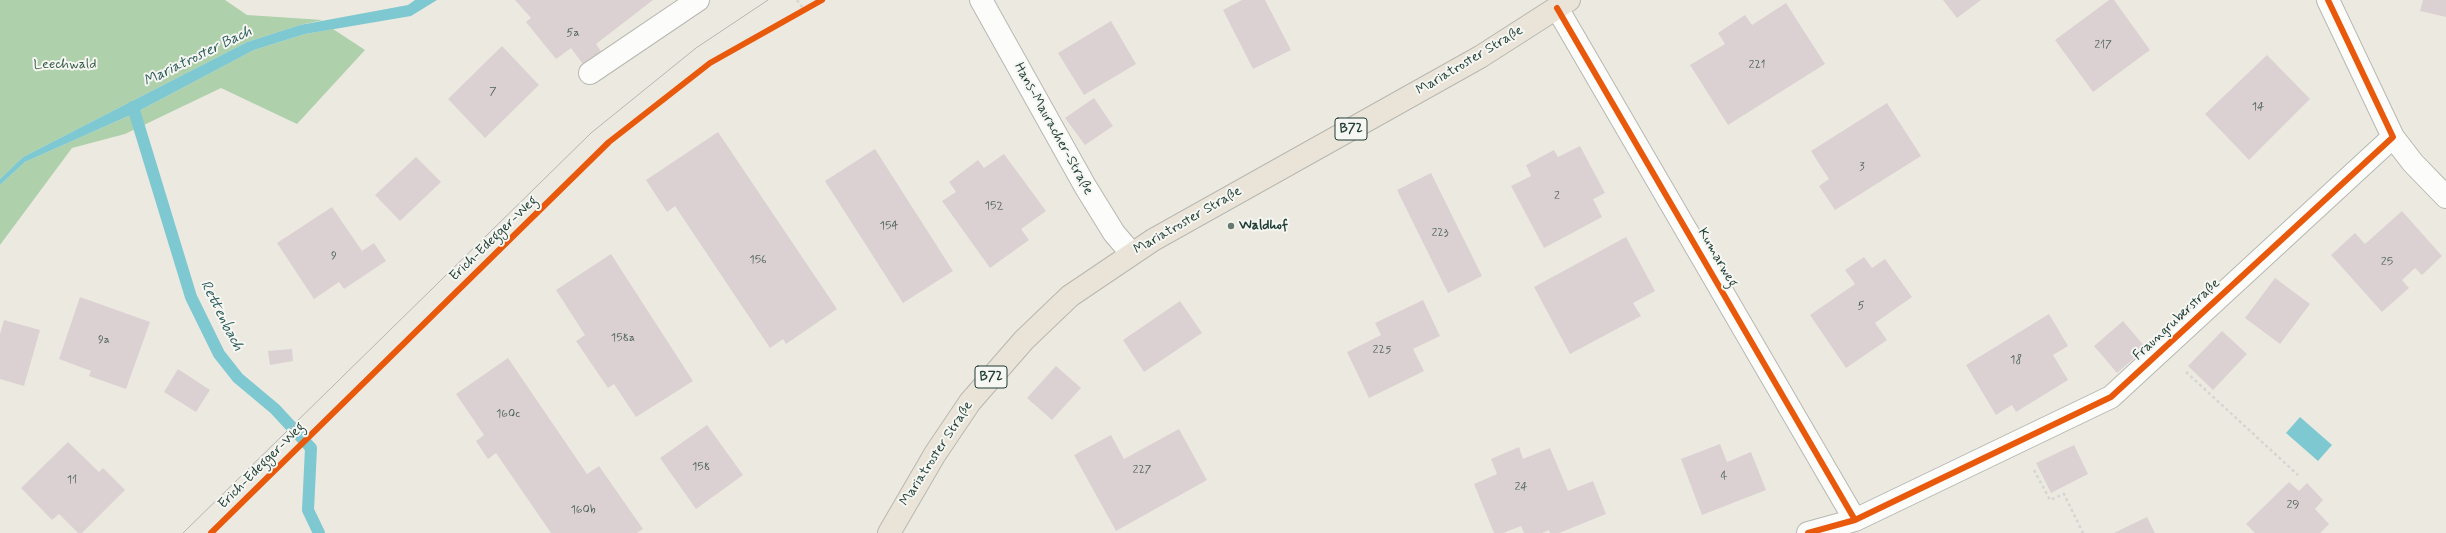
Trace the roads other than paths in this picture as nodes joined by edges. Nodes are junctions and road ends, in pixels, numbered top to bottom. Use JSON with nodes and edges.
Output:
{"nodes":[{"id":1,"x":698,"y":0,"type":"edge"},
{"id":2,"x":981,"y":0,"type":"edge"},
{"id":3,"x":2328,"y":0,"type":"edge"},
{"id":4,"x":1563,"y":4,"type":"edge"},
{"id":5,"x":590,"y":73,"type":"dead end"},
{"id":6,"x":2393,"y":137,"type":"junction"},
{"id":7,"x":2446,"y":197,"type":"edge"},
{"id":8,"x":1131,"y":253,"type":"junction"},
{"id":9,"x":1855,"y":520,"type":"junction"},
{"id":10,"x":888,"y":533,"type":"edge"},
{"id":11,"x":1808,"y":533,"type":"edge"}],
"edges":[{"from":1,"to":5,"type":"street"},
{"from":2,"to":8,"type":"street","name":"Hans-Mauracher-Straße"},
{"from":3,"to":6,"type":"street"},
{"from":4,"to":8,"type":"main road","name":"Mariatroster Straße","number":"B72"},
{"from":4,"to":9,"type":"street","name":"Kumarweg"},
{"from":6,"to":7,"type":"street"},
{"from":6,"to":9,"type":"street","name":"Fraungruberstraße"},
{"from":8,"to":10,"type":"main road","name":"Mariatroster Straße","number":"B72"},
{"from":9,"to":11,"type":"street","name":"Fraungruberstraße"}]}
